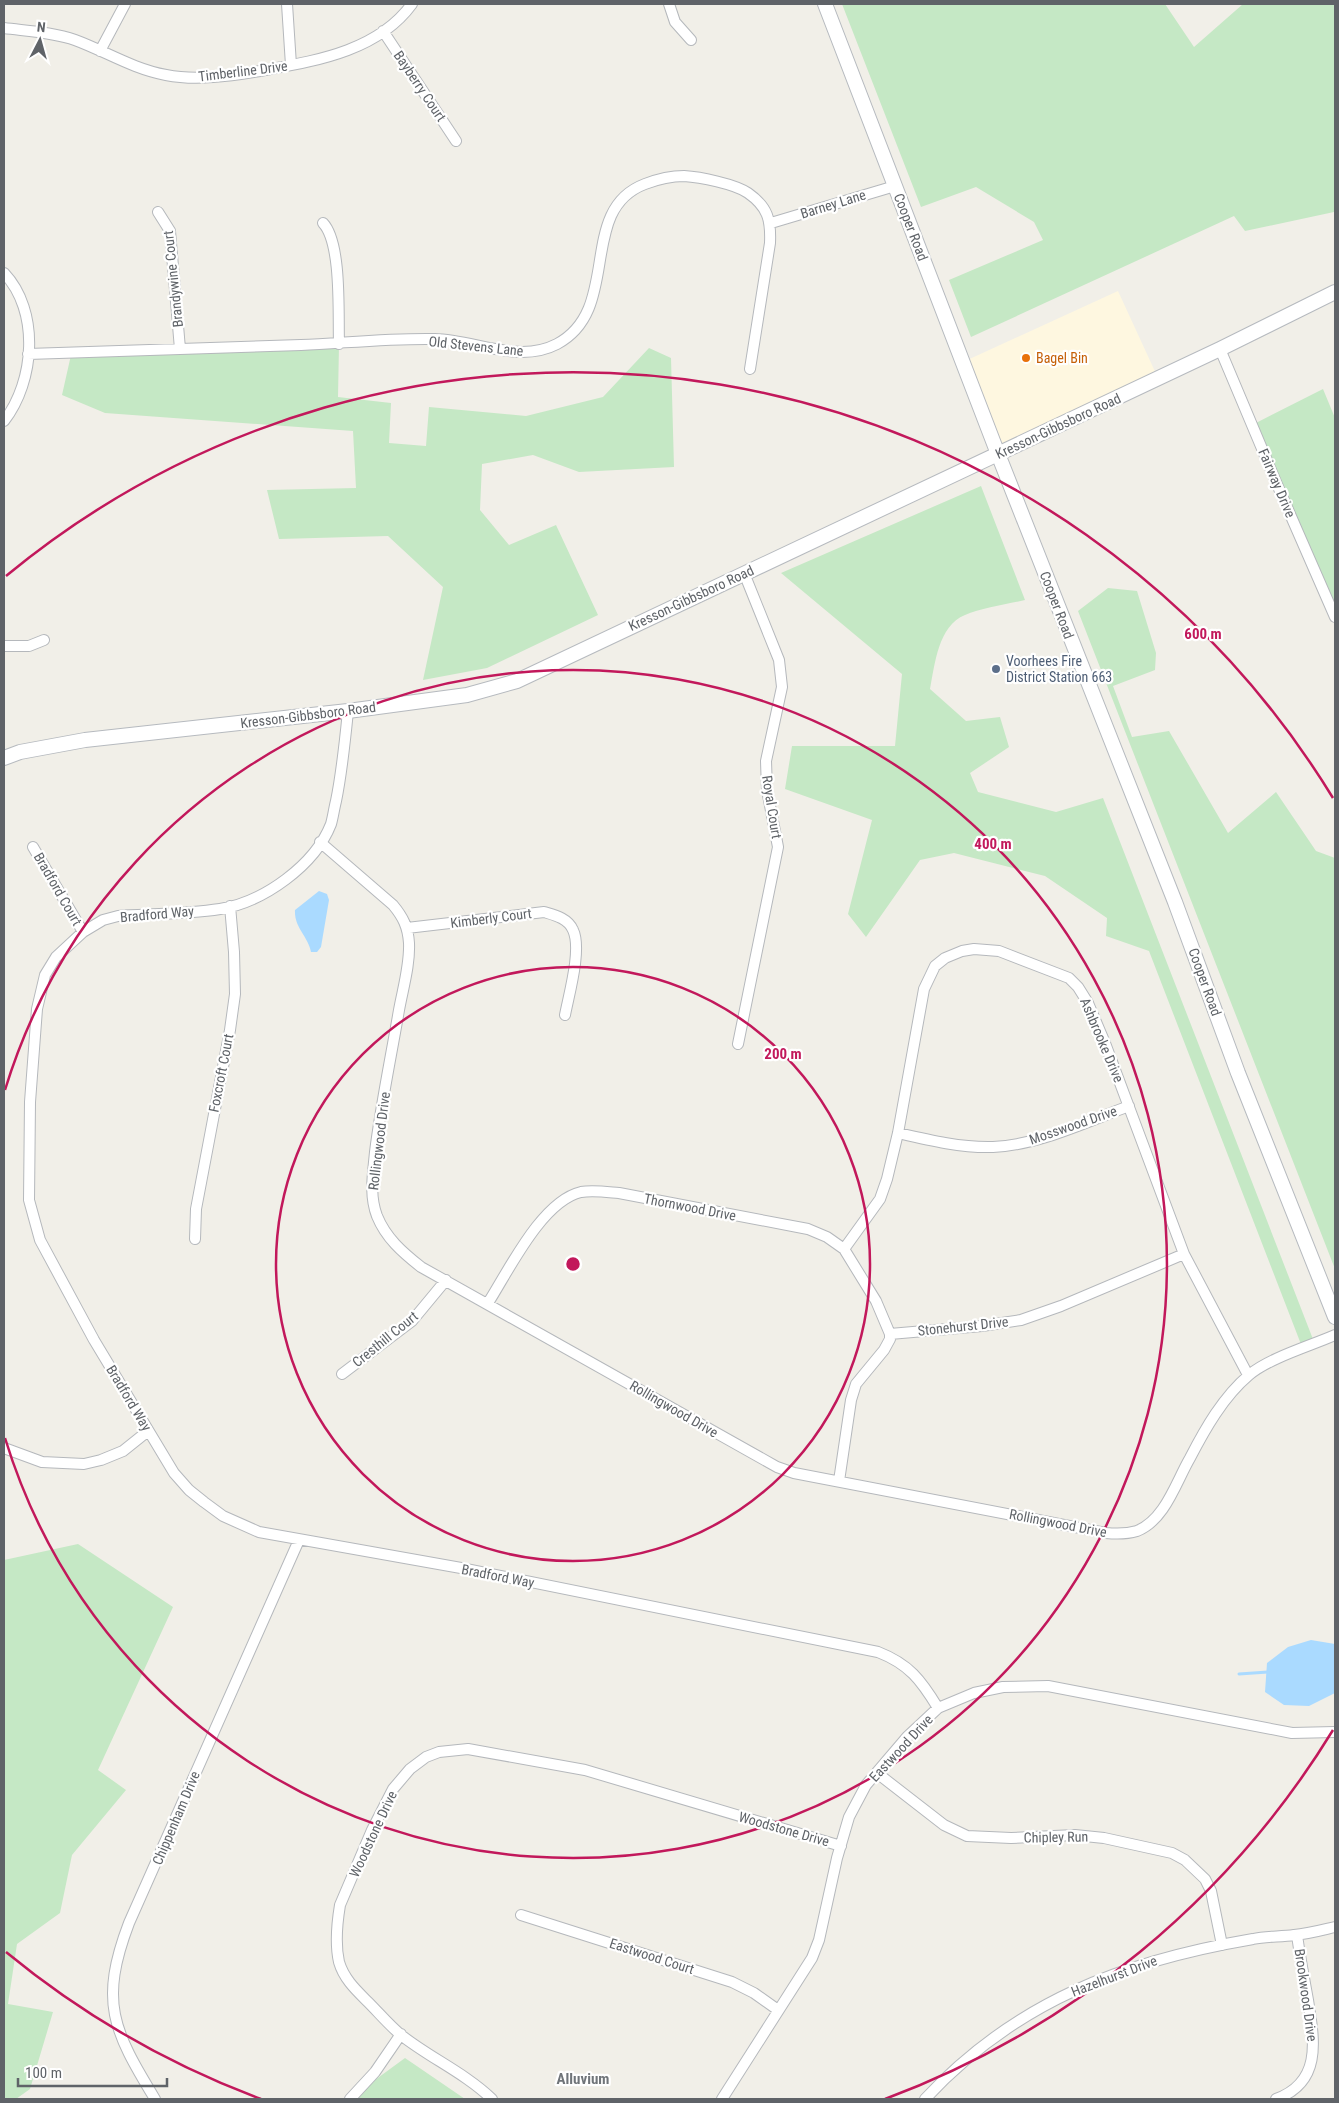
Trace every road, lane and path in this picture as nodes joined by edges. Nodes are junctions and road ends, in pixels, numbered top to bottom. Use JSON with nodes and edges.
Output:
{"nodes":[{"id":1,"x":125,"y":4,"type":"edge"},
{"id":2,"x":287,"y":4,"type":"edge"},
{"id":3,"x":412,"y":4,"type":"edge"},
{"id":4,"x":669,"y":4,"type":"edge"},
{"id":5,"x":825,"y":4,"type":"edge"},
{"id":6,"x":4,"y":28,"type":"edge"},
{"id":7,"x":383,"y":31,"type":"junction"},
{"id":8,"x":691,"y":40,"type":"dead end"},
{"id":9,"x":100,"y":52,"type":"junction"},
{"id":10,"x":291,"y":65,"type":"junction"},
{"id":11,"x":456,"y":141,"type":"dead end"},
{"id":12,"x":895,"y":186,"type":"junction"},
{"id":13,"x":158,"y":212,"type":"dead end"},
{"id":14,"x":770,"y":223,"type":"junction"},
{"id":15,"x":323,"y":224,"type":"dead end"},
{"id":16,"x":4,"y":273,"type":"edge"},
{"id":17,"x":1335,"y":292,"type":"edge"},
{"id":18,"x":339,"y":344,"type":"junction"},
{"id":19,"x":180,"y":349,"type":"junction"},
{"id":20,"x":1220,"y":349,"type":"junction"},
{"id":21,"x":28,"y":354,"type":"junction"},
{"id":22,"x":750,"y":369,"type":"dead end"},
{"id":23,"x":4,"y":420,"type":"edge"},
{"id":24,"x":998,"y":454,"type":"junction"},
{"id":25,"x":744,"y":574,"type":"junction"},
{"id":26,"x":1335,"y":617,"type":"edge"},
{"id":27,"x":44,"y":640,"type":"dead end"},
{"id":28,"x":4,"y":646,"type":"edge"},
{"id":29,"x":348,"y":711,"type":"junction"},
{"id":30,"x":4,"y":758,"type":"edge"},
{"id":31,"x":320,"y":842,"type":"junction"},
{"id":32,"x":33,"y":847,"type":"dead end"},
{"id":33,"x":230,"y":906,"type":"junction"},
{"id":34,"x":407,"y":928,"type":"junction"},
{"id":35,"x":83,"y":932,"type":"junction"},
{"id":36,"x":565,"y":1016,"type":"dead end"},
{"id":37,"x":738,"y":1044,"type":"dead end"},
{"id":38,"x":1129,"y":1106,"type":"junction"},
{"id":39,"x":898,"y":1133,"type":"junction"},
{"id":40,"x":195,"y":1239,"type":"dead end"},
{"id":41,"x":844,"y":1249,"type":"junction"},
{"id":42,"x":1184,"y":1254,"type":"junction"},
{"id":43,"x":446,"y":1280,"type":"junction"},
{"id":44,"x":488,"y":1303,"type":"junction"},
{"id":45,"x":1335,"y":1317,"type":"edge"},
{"id":46,"x":890,"y":1334,"type":"junction"},
{"id":47,"x":1335,"y":1335,"type":"edge"},
{"id":48,"x":342,"y":1374,"type":"dead end"},
{"id":49,"x":1248,"y":1375,"type":"junction"},
{"id":50,"x":148,"y":1430,"type":"junction"},
{"id":51,"x":4,"y":1448,"type":"edge"},
{"id":52,"x":839,"y":1481,"type":"junction"},
{"id":53,"x":299,"y":1540,"type":"junction"},
{"id":54,"x":938,"y":1708,"type":"junction"},
{"id":55,"x":1335,"y":1732,"type":"edge"},
{"id":56,"x":877,"y":1773,"type":"junction"},
{"id":57,"x":840,"y":1846,"type":"junction"},
{"id":58,"x":521,"y":1915,"type":"dead end"},
{"id":59,"x":1335,"y":1927,"type":"edge"},
{"id":60,"x":1297,"y":1935,"type":"junction"},
{"id":61,"x":1222,"y":1945,"type":"junction"},
{"id":62,"x":778,"y":2010,"type":"junction"},
{"id":63,"x":401,"y":2034,"type":"junction"},
{"id":64,"x":155,"y":2099,"type":"edge"},
{"id":65,"x":350,"y":2099,"type":"edge"},
{"id":66,"x":492,"y":2099,"type":"edge"},
{"id":67,"x":722,"y":2099,"type":"edge"},
{"id":68,"x":925,"y":2099,"type":"edge"},
{"id":69,"x":1276,"y":2099,"type":"edge"}],
"edges":[{"from":1,"to":9,"type":"street"},
{"from":2,"to":10,"type":"street"},
{"from":3,"to":7,"type":"street","name":"Timberline Drive"},
{"from":4,"to":8,"type":"street"},
{"from":5,"to":12,"type":"street","name":"Cooper Road"},
{"from":6,"to":9,"type":"street","name":"Timberline Drive"},
{"from":7,"to":10,"type":"street","name":"Timberline Drive"},
{"from":7,"to":11,"type":"street","name":"Bayberry Court"},
{"from":9,"to":10,"type":"street","name":"Timberline Drive"},
{"from":12,"to":14,"type":"street","name":"Barney Lane"},
{"from":12,"to":24,"type":"street","name":"Cooper Road"},
{"from":13,"to":19,"type":"street","name":"Brandywine Court"},
{"from":14,"to":18,"type":"street","name":"Old Stevens Lane"},
{"from":14,"to":22,"type":"street"},
{"from":15,"to":18,"type":"street"},
{"from":16,"to":21,"type":"street"},
{"from":17,"to":20,"type":"street","name":"Kresson-Gibbsboro Road"},
{"from":18,"to":19,"type":"street","name":"Old Stevens Lane"},
{"from":19,"to":21,"type":"street","name":"Old Stevens Lane"},
{"from":20,"to":24,"type":"street","name":"Kresson-Gibbsboro Road"},
{"from":20,"to":26,"type":"street","name":"Fairway Drive"},
{"from":21,"to":23,"type":"street"},
{"from":24,"to":25,"type":"street","name":"Kresson-Gibbsboro Road"},
{"from":24,"to":45,"type":"street","name":"Cooper Road"},
{"from":25,"to":29,"type":"street","name":"Kresson-Gibbsboro Road"},
{"from":25,"to":37,"type":"street","name":"Royal Court"},
{"from":27,"to":28,"type":"street"},
{"from":29,"to":30,"type":"street","name":"Kresson-Gibbsboro Road"},
{"from":29,"to":31,"type":"street","name":"Bradford Way"},
{"from":31,"to":33,"type":"street","name":"Bradford Way"},
{"from":31,"to":34,"type":"street","name":"Rollingwood Drive"},
{"from":32,"to":35,"type":"street","name":"Bradford Court"},
{"from":33,"to":35,"type":"street","name":"Bradford Way"},
{"from":33,"to":40,"type":"street","name":"Foxcroft Court"},
{"from":34,"to":36,"type":"street","name":"Kimberly Court"},
{"from":34,"to":43,"type":"street","name":"Rollingwood Drive"},
{"from":35,"to":50,"type":"street","name":"Bradford Way"},
{"from":38,"to":39,"type":"street","name":"Mosswood Drive"},
{"from":38,"to":39,"type":"street","name":"Ashbrooke Drive"},
{"from":38,"to":42,"type":"street","name":"Ashbrooke Drive"},
{"from":39,"to":41,"type":"street","name":"Ashbrooke Drive"},
{"from":41,"to":44,"type":"street","name":"Thornwood Drive"},
{"from":41,"to":46,"type":"street","name":"Thornwood Drive"},
{"from":42,"to":46,"type":"street","name":"Stonehurst Drive"},
{"from":42,"to":49,"type":"street","name":"Ashbrooke Drive"},
{"from":43,"to":44,"type":"street","name":"Rollingwood Drive"},
{"from":43,"to":48,"type":"street","name":"Cresthill Court"},
{"from":44,"to":52,"type":"street","name":"Rollingwood Drive"},
{"from":46,"to":52,"type":"street"},
{"from":47,"to":49,"type":"street","name":"Rollingwood Drive"},
{"from":49,"to":52,"type":"street","name":"Rollingwood Drive"},
{"from":50,"to":51,"type":"street"},
{"from":50,"to":53,"type":"street","name":"Bradford Way"},
{"from":53,"to":54,"type":"street","name":"Bradford Way"},
{"from":53,"to":64,"type":"street","name":"Chippenham Drive"},
{"from":54,"to":55,"type":"street","name":"Eastwood Drive"},
{"from":54,"to":56,"type":"street","name":"Eastwood Drive"},
{"from":56,"to":57,"type":"street","name":"Eastwood Drive"},
{"from":56,"to":61,"type":"street","name":"Chipley Run"},
{"from":57,"to":62,"type":"street","name":"Eastwood Drive"},
{"from":57,"to":63,"type":"street","name":"Woodstone Drive"},
{"from":58,"to":62,"type":"street","name":"Eastwood Court"},
{"from":59,"to":60,"type":"street","name":"Hazelhurst Drive"},
{"from":60,"to":61,"type":"street","name":"Hazelhurst Drive"},
{"from":60,"to":69,"type":"street","name":"Brookwood Drive"},
{"from":61,"to":68,"type":"street","name":"Hazelhurst Drive"},
{"from":62,"to":67,"type":"street","name":"Eastwood Drive"},
{"from":63,"to":65,"type":"street"},
{"from":63,"to":66,"type":"street","name":"Woodstone Drive"}]}
